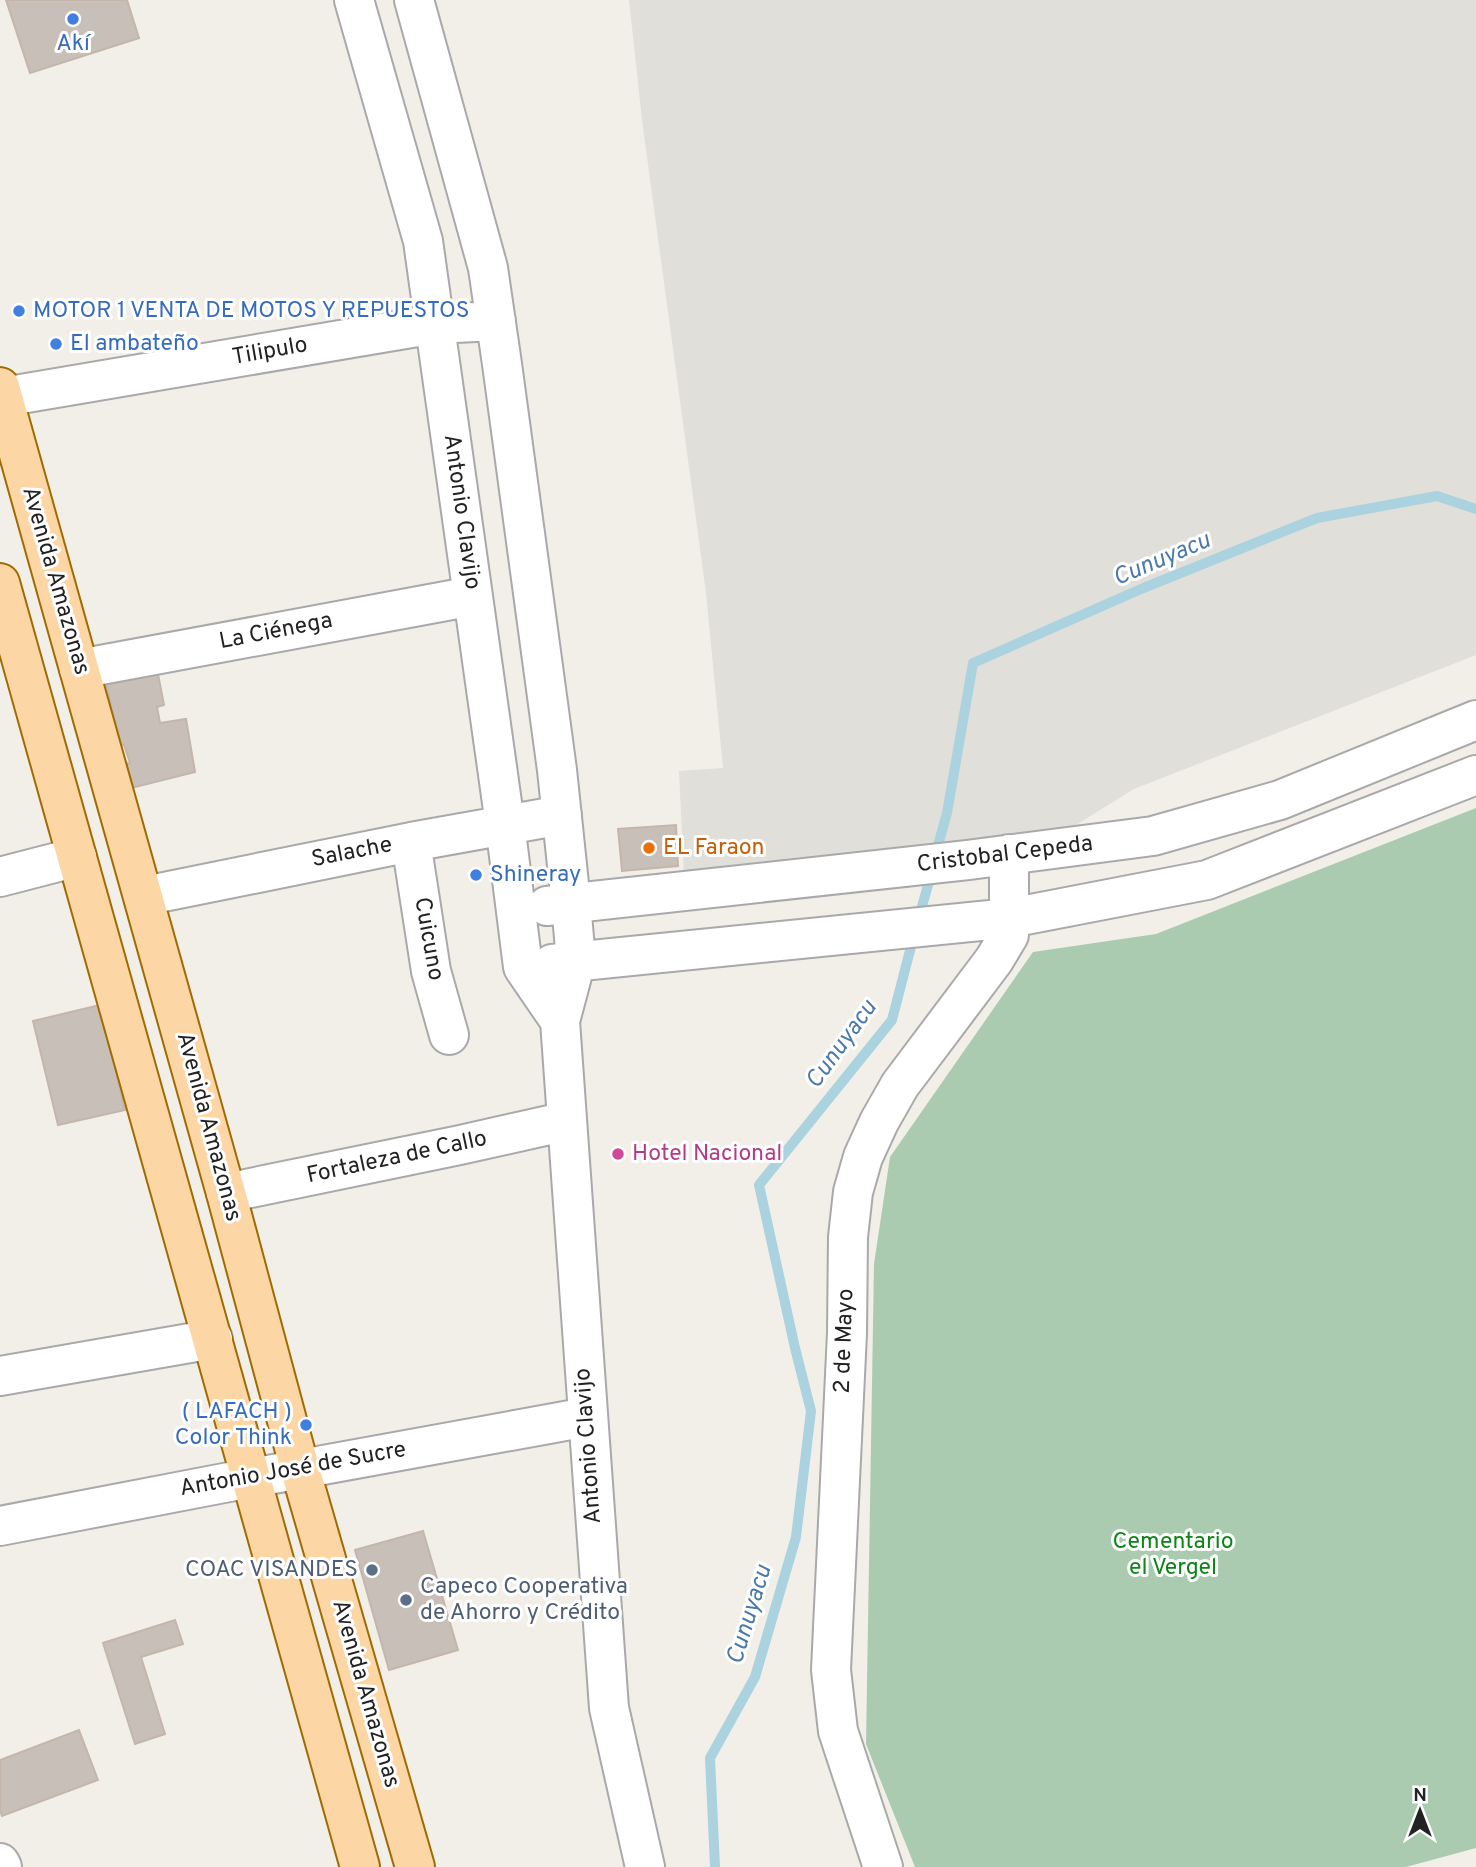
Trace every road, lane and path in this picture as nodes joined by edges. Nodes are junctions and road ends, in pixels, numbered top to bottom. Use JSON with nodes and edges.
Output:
{"nodes":[{"id":1,"x":354,"y":0,"type":"edge"},
{"id":2,"x":414,"y":0,"type":"edge"},
{"id":3,"x":496,"y":321,"type":"junction"},
{"id":4,"x":435,"y":324,"type":"junction"},
{"id":5,"x":2,"y":392,"type":"edge"},
{"id":6,"x":0,"y":583,"type":"edge"},
{"id":7,"x":473,"y":596,"type":"junction"},
{"id":8,"x":79,"y":669,"type":"junction"},
{"id":9,"x":1476,"y":720,"type":"edge"},
{"id":10,"x":1476,"y":775,"type":"edge"},
{"id":11,"x":562,"y":815,"type":"junction"},
{"id":12,"x":505,"y":824,"type":"junction"},
{"id":13,"x":411,"y":842,"type":"junction"},
{"id":14,"x":1009,"y":854,"type":"junction"},
{"id":15,"x":77,"y":857,"type":"junction"},
{"id":16,"x":0,"y":877,"type":"edge"},
{"id":17,"x":144,"y":896,"type":"junction"},
{"id":18,"x":571,"y":903,"type":"junction"},
{"id":19,"x":516,"y":909,"type":"junction"},
{"id":20,"x":1010,"y":918,"type":"junction"},
{"id":21,"x":576,"y":961,"type":"junction"},
{"id":22,"x":523,"y":967,"type":"junction"},
{"id":23,"x":560,"y":1021,"type":"junction"},
{"id":24,"x":449,"y":1035,"type":"dead end"},
{"id":25,"x":567,"y":1121,"type":"junction"},
{"id":26,"x":226,"y":1193,"type":"junction"},
{"id":27,"x":213,"y":1339,"type":"junction"},
{"id":28,"x":0,"y":1376,"type":"edge"},
{"id":29,"x":587,"y":1417,"type":"junction"},
{"id":30,"x":300,"y":1469,"type":"junction"},
{"id":31,"x":251,"y":1479,"type":"junction"},
{"id":32,"x":0,"y":1526,"type":"edge"},
{"id":33,"x":360,"y":1867,"type":"edge"},
{"id":34,"x":415,"y":1867,"type":"edge"},
{"id":35,"x":645,"y":1867,"type":"edge"},
{"id":36,"x":883,"y":1867,"type":"edge"}],
"edges":[{"from":1,"to":4,"type":"street","name":"Antonio Clavijo"},
{"from":2,"to":3,"type":"street","name":"Antonio Clavijo"},
{"from":3,"to":4,"type":"street","name":"Tilipulo"},
{"from":3,"to":11,"type":"street","name":"Antonio Clavijo"},
{"from":4,"to":5,"type":"street","name":"Tilipulo"},
{"from":4,"to":7,"type":"street","name":"Antonio Clavijo"},
{"from":5,"to":8,"type":"main road","name":"Avenida Amazonas"},
{"from":6,"to":15,"type":"main road"},
{"from":7,"to":8,"type":"street","name":"La Ciénega"},
{"from":7,"to":12,"type":"street","name":"Antonio Clavijo"},
{"from":8,"to":17,"type":"main road","name":"Avenida Amazonas"},
{"from":9,"to":14,"type":"street","name":"Cristobal Cepeda"},
{"from":10,"to":20,"type":"street"},
{"from":11,"to":12,"type":"street","name":"Salache"},
{"from":11,"to":18,"type":"street","name":"Antonio Clavijo"},
{"from":12,"to":13,"type":"street","name":"Salache"},
{"from":12,"to":19,"type":"street","name":"Antonio Clavijo"},
{"from":13,"to":17,"type":"street","name":"Salache"},
{"from":13,"to":24,"type":"street","name":"Cuicuno"},
{"from":14,"to":18,"type":"street","name":"Cristobal Cepeda"},
{"from":14,"to":20,"type":"street","name":"2 de Mayo"},
{"from":15,"to":16,"type":"street"},
{"from":15,"to":27,"type":"main road"},
{"from":17,"to":26,"type":"main road","name":"Avenida Amazonas"},
{"from":18,"to":19,"type":"street","name":"Cristobal Cepeda"},
{"from":18,"to":21,"type":"street","name":"Antonio Clavijo"},
{"from":19,"to":22,"type":"street","name":"Antonio Clavijo"},
{"from":20,"to":21,"type":"street"},
{"from":20,"to":36,"type":"street","name":"2 de Mayo"},
{"from":21,"to":22,"type":"street"},
{"from":21,"to":23,"type":"street","name":"Antonio Clavijo"},
{"from":22,"to":23,"type":"street","name":"Antonio Clavijo"},
{"from":23,"to":25,"type":"street","name":"Antonio Clavijo"},
{"from":25,"to":26,"type":"street","name":"Fortaleza de Callo"},
{"from":25,"to":29,"type":"street","name":"Antonio Clavijo"},
{"from":26,"to":30,"type":"main road","name":"Avenida Amazonas"},
{"from":27,"to":28,"type":"street"},
{"from":27,"to":31,"type":"main road"},
{"from":29,"to":30,"type":"street","name":"Antonio José de Sucre"},
{"from":29,"to":35,"type":"street","name":"Antonio Clavijo"},
{"from":30,"to":31,"type":"street","name":"Antonio José de Sucre"},
{"from":30,"to":34,"type":"main road","name":"Avenida Amazonas"},
{"from":31,"to":32,"type":"street","name":"Antonio José de Sucre"},
{"from":31,"to":33,"type":"main road"}]}
